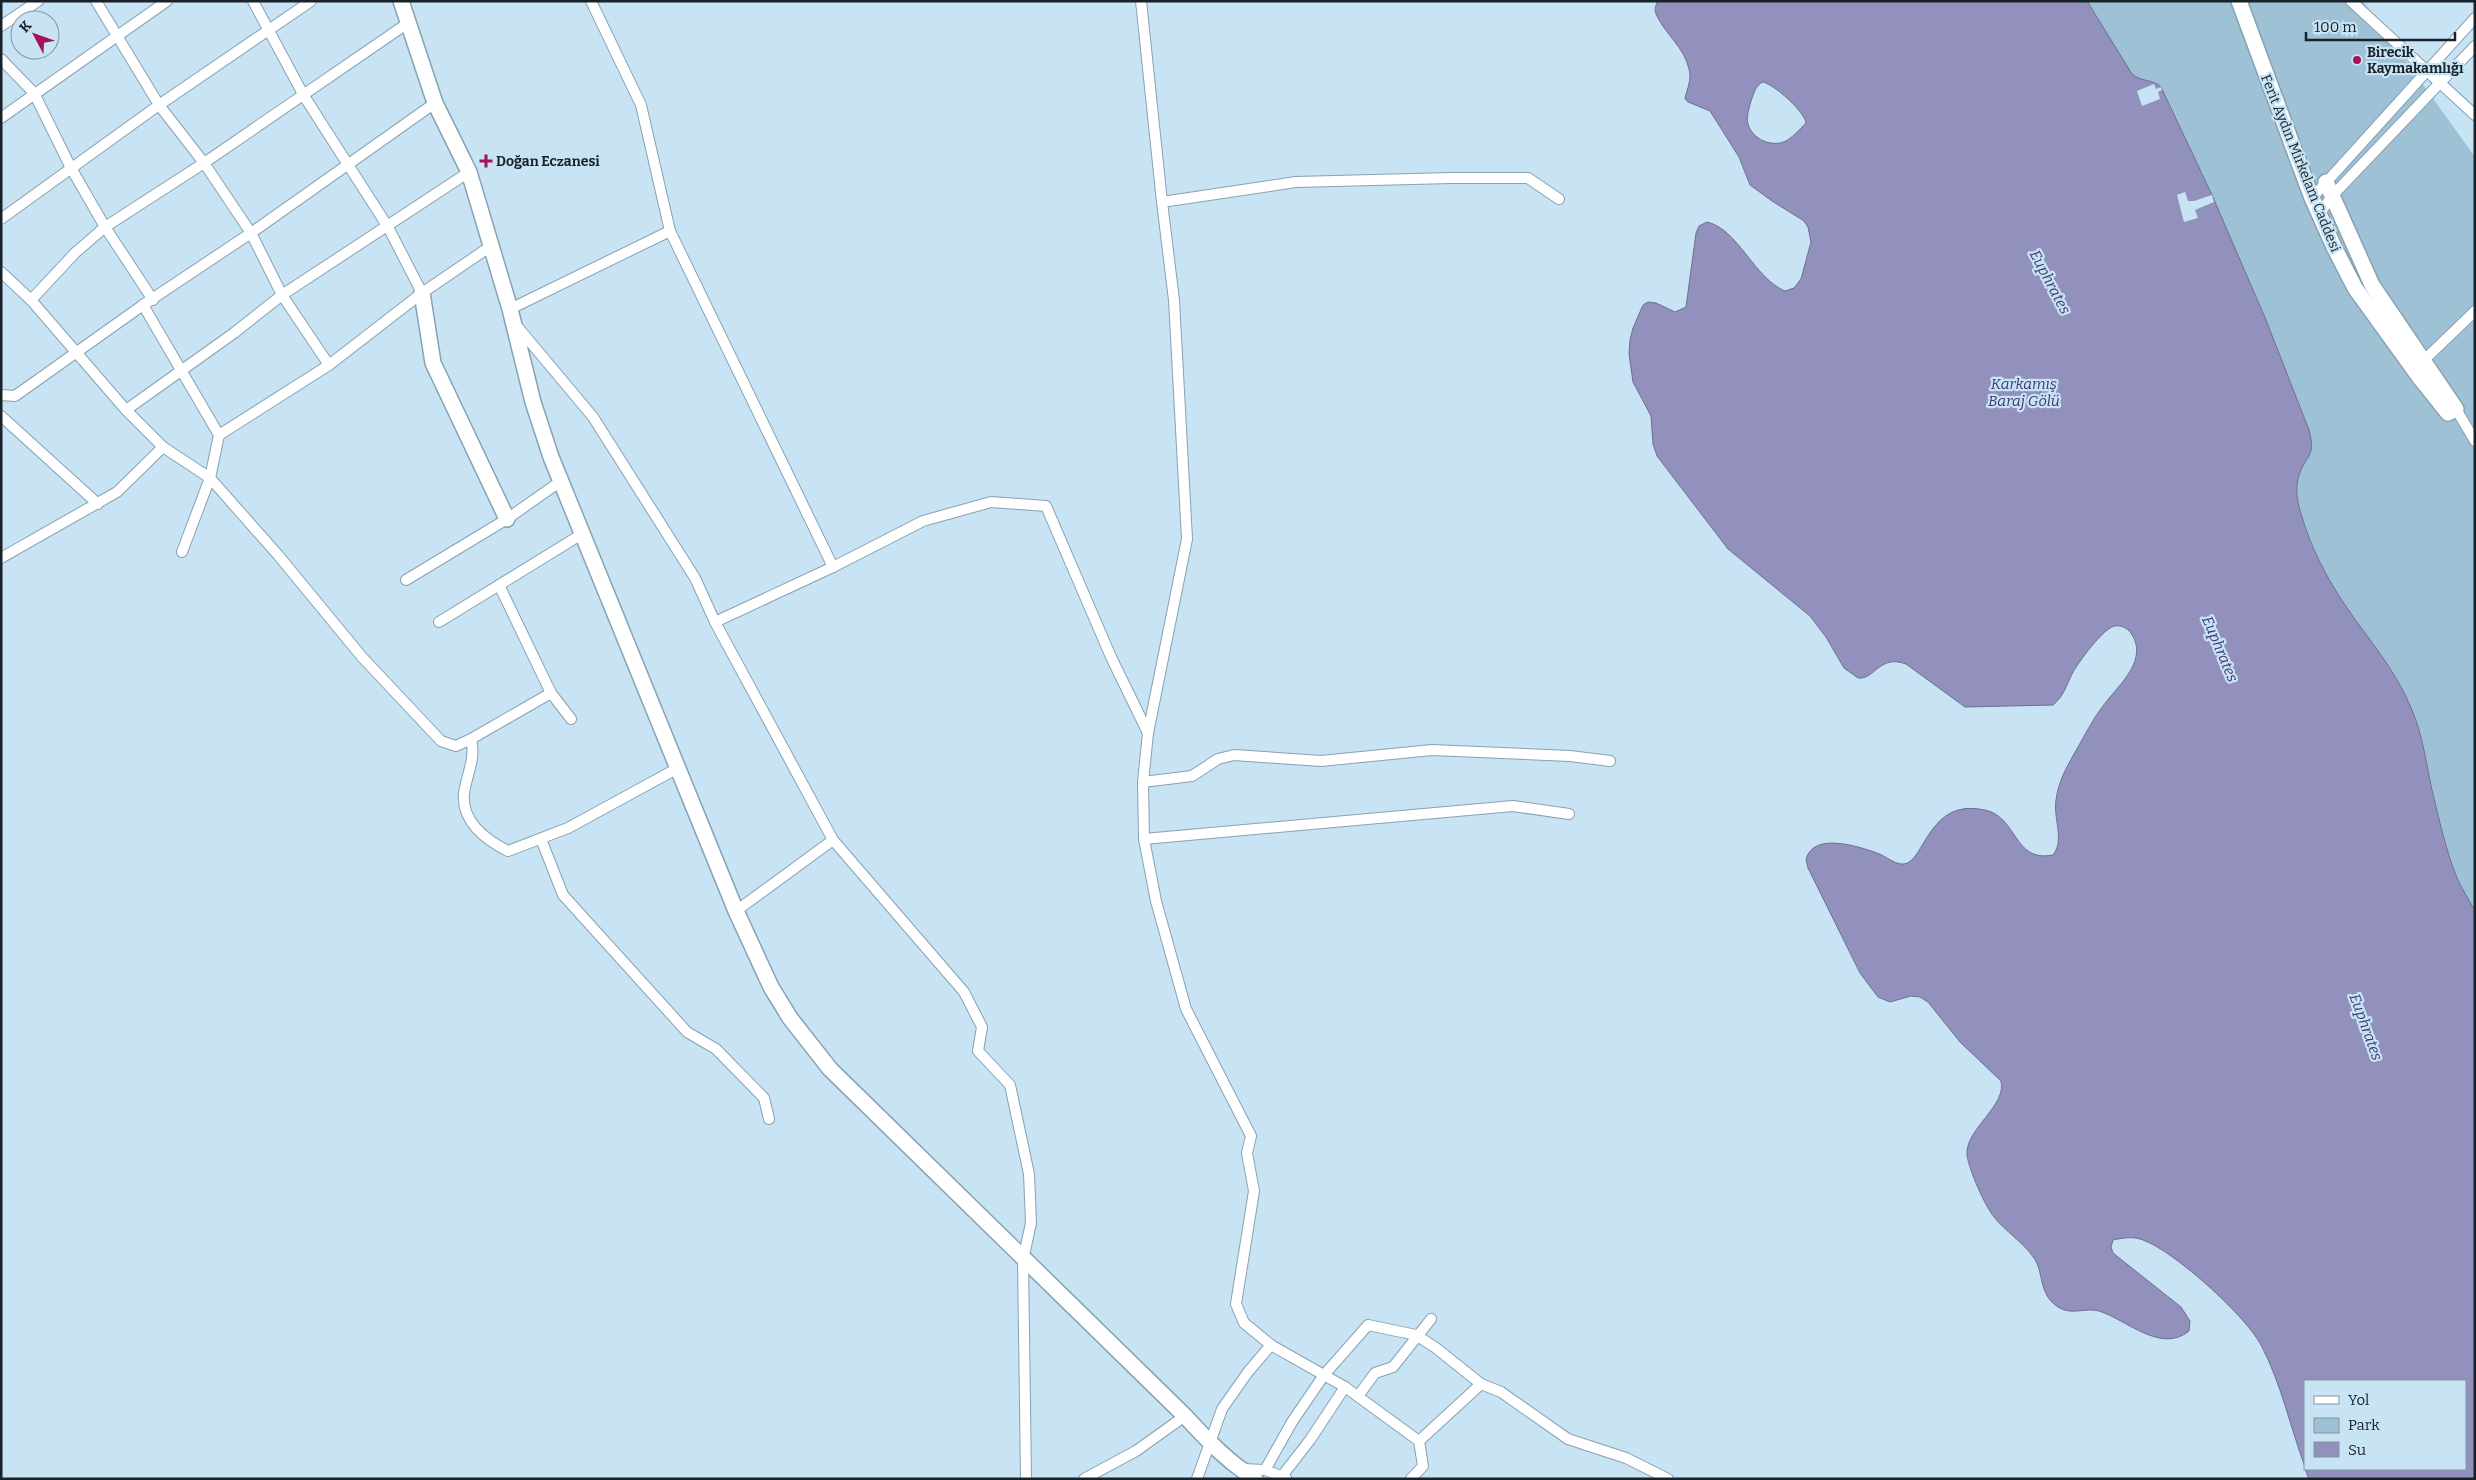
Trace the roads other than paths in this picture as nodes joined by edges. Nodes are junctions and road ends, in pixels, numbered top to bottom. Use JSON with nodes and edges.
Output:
{"nodes":[{"id":1,"x":38,"y":1,"type":"edge"},
{"id":2,"x":96,"y":1,"type":"edge"},
{"id":3,"x":167,"y":1,"type":"edge"},
{"id":4,"x":253,"y":1,"type":"edge"},
{"id":5,"x":311,"y":1,"type":"edge"},
{"id":6,"x":401,"y":1,"type":"edge"},
{"id":7,"x":591,"y":1,"type":"edge"},
{"id":8,"x":1141,"y":1,"type":"edge"},
{"id":9,"x":2238,"y":1,"type":"edge"},
{"id":10,"x":2351,"y":1,"type":"edge"},
{"id":11,"x":2475,"y":18,"type":"edge"},
{"id":12,"x":408,"y":23,"type":"junction"},
{"id":13,"x":1,"y":26,"type":"edge"},
{"id":14,"x":271,"y":30,"type":"junction"},
{"id":15,"x":117,"y":36,"type":"junction"},
{"id":16,"x":2475,"y":46,"type":"edge"},
{"id":17,"x":1,"y":59,"type":"edge"},
{"id":18,"x":2426,"y":71,"type":"junction"},
{"id":19,"x":2440,"y":85,"type":"junction"},
{"id":20,"x":34,"y":93,"type":"junction"},
{"id":21,"x":304,"y":96,"type":"junction"},
{"id":22,"x":435,"y":104,"type":"junction"},
{"id":23,"x":159,"y":105,"type":"junction"},
{"id":24,"x":2475,"y":115,"type":"edge"},
{"id":25,"x":1,"y":118,"type":"edge"},
{"id":26,"x":204,"y":163,"type":"junction"},
{"id":27,"x":348,"y":164,"type":"junction"},
{"id":28,"x":71,"y":168,"type":"junction"},
{"id":29,"x":469,"y":172,"type":"junction"},
{"id":30,"x":2329,"y":188,"type":"junction"},
{"id":31,"x":2312,"y":198,"type":"junction"},
{"id":32,"x":1559,"y":199,"type":"dead end"},
{"id":33,"x":1162,"y":202,"type":"junction"},
{"id":34,"x":2319,"y":214,"type":"junction"},
{"id":35,"x":1,"y":218,"type":"edge"},
{"id":36,"x":105,"y":227,"type":"junction"},
{"id":37,"x":388,"y":227,"type":"junction"},
{"id":38,"x":670,"y":231,"type":"junction"},
{"id":39,"x":251,"y":233,"type":"junction"},
{"id":40,"x":491,"y":246,"type":"junction"},
{"id":41,"x":1,"y":272,"type":"edge"},
{"id":42,"x":422,"y":293,"type":"junction"},
{"id":43,"x":282,"y":295,"type":"junction"},
{"id":44,"x":31,"y":300,"type":"junction"},
{"id":45,"x":153,"y":300,"type":"junction"},
{"id":46,"x":143,"y":305,"type":"junction"},
{"id":47,"x":2475,"y":311,"type":"edge"},
{"id":48,"x":511,"y":315,"type":"junction"},
{"id":49,"x":76,"y":353,"type":"junction"},
{"id":50,"x":329,"y":365,"type":"junction"},
{"id":51,"x":2418,"y":366,"type":"junction"},
{"id":52,"x":181,"y":370,"type":"junction"},
{"id":53,"x":1,"y":395,"type":"edge"},
{"id":54,"x":2456,"y":409,"type":"joint"},
{"id":55,"x":126,"y":410,"type":"junction"},
{"id":56,"x":1,"y":416,"type":"edge"},
{"id":57,"x":219,"y":435,"type":"junction"},
{"id":58,"x":2473,"y":435,"type":"edge"},
{"id":59,"x":164,"y":447,"type":"junction"},
{"id":60,"x":210,"y":478,"type":"junction"},
{"id":61,"x":560,"y":481,"type":"junction"},
{"id":62,"x":98,"y":504,"type":"junction"},
{"id":63,"x":507,"y":519,"type":"junction"},
{"id":64,"x":582,"y":534,"type":"junction"},
{"id":65,"x":182,"y":552,"type":"dead end"},
{"id":66,"x":1,"y":558,"type":"edge"},
{"id":67,"x":833,"y":567,"type":"junction"},
{"id":68,"x":406,"y":580,"type":"dead end"},
{"id":69,"x":499,"y":585,"type":"junction"},
{"id":70,"x":439,"y":622,"type":"dead end"},
{"id":71,"x":715,"y":622,"type":"junction"},
{"id":72,"x":551,"y":693,"type":"junction"},
{"id":73,"x":571,"y":719,"type":"dead end"},
{"id":74,"x":1148,"y":732,"type":"junction"},
{"id":75,"x":471,"y":739,"type":"junction"},
{"id":76,"x":1610,"y":761,"type":"dead end"},
{"id":77,"x":678,"y":768,"type":"junction"},
{"id":78,"x":1143,"y":782,"type":"junction"},
{"id":79,"x":1569,"y":814,"type":"dead end"},
{"id":80,"x":541,"y":839,"type":"junction"},
{"id":81,"x":1144,"y":839,"type":"junction"},
{"id":82,"x":833,"y":840,"type":"junction"},
{"id":83,"x":736,"y":911,"type":"junction"},
{"id":84,"x":769,"y":1119,"type":"dead end"},
{"id":85,"x":1023,"y":1260,"type":"junction"},
{"id":86,"x":1431,"y":1319,"type":"dead end"},
{"id":87,"x":1416,"y":1335,"type":"junction"},
{"id":88,"x":1271,"y":1345,"type":"junction"},
{"id":89,"x":1324,"y":1375,"type":"junction"},
{"id":90,"x":1481,"y":1384,"type":"junction"},
{"id":91,"x":1345,"y":1387,"type":"junction"},
{"id":92,"x":1358,"y":1396,"type":"junction"},
{"id":93,"x":1185,"y":1416,"type":"junction"},
{"id":94,"x":1419,"y":1441,"type":"junction"},
{"id":95,"x":1210,"y":1443,"type":"junction"},
{"id":96,"x":1260,"y":1475,"type":"edge"},
{"id":97,"x":1284,"y":1477,"type":"edge"},
{"id":98,"x":1026,"y":1479,"type":"edge"},
{"id":99,"x":1084,"y":1479,"type":"edge"},
{"id":100,"x":1197,"y":1479,"type":"edge"},
{"id":101,"x":1411,"y":1479,"type":"edge"},
{"id":102,"x":1668,"y":1479,"type":"edge"}],
"edges":[{"from":1,"to":13,"type":"street"},
{"from":2,"to":15,"type":"street"},
{"from":3,"to":15,"type":"street"},
{"from":4,"to":14,"type":"street"},
{"from":5,"to":14,"type":"street"},
{"from":6,"to":12,"type":"street"},
{"from":7,"to":38,"type":"street"},
{"from":8,"to":33,"type":"street"},
{"from":9,"to":31,"type":"street","name":"Ferit Aydın Mirkelam Caddesi"},
{"from":10,"to":18,"type":"street"},
{"from":11,"to":18,"type":"street"},
{"from":12,"to":21,"type":"street"},
{"from":12,"to":22,"type":"street"},
{"from":14,"to":21,"type":"street"},
{"from":14,"to":23,"type":"street"},
{"from":15,"to":20,"type":"street"},
{"from":15,"to":23,"type":"street"},
{"from":16,"to":19,"type":"street"},
{"from":17,"to":20,"type":"street"},
{"from":18,"to":19,"type":"street"},
{"from":18,"to":30,"type":"street"},
{"from":19,"to":24,"type":"street"},
{"from":19,"to":30,"type":"street"},
{"from":20,"to":25,"type":"street"},
{"from":20,"to":28,"type":"street"},
{"from":21,"to":26,"type":"street"},
{"from":21,"to":27,"type":"street"},
{"from":22,"to":27,"type":"street"},
{"from":22,"to":29,"type":"street"},
{"from":23,"to":26,"type":"street"},
{"from":23,"to":28,"type":"street"},
{"from":26,"to":36,"type":"street"},
{"from":26,"to":39,"type":"street"},
{"from":27,"to":37,"type":"street"},
{"from":27,"to":39,"type":"street"},
{"from":28,"to":35,"type":"street"},
{"from":28,"to":36,"type":"street"},
{"from":29,"to":37,"type":"street"},
{"from":29,"to":40,"type":"street"},
{"from":30,"to":31,"type":"street"},
{"from":30,"to":34,"type":"street"},
{"from":30,"to":51,"type":"street","name":"Ferit Aydın Mirkelam Caddesi"},
{"from":31,"to":34,"type":"street","name":"Ferit Aydın Mirkelam Caddesi"},
{"from":32,"to":33,"type":"street"},
{"from":33,"to":74,"type":"street"},
{"from":34,"to":51,"type":"street","name":"Ferit Aydın Mirkelam Caddesi"},
{"from":36,"to":44,"type":"street"},
{"from":36,"to":45,"type":"street"},
{"from":37,"to":42,"type":"street"},
{"from":37,"to":43,"type":"street"},
{"from":38,"to":48,"type":"street"},
{"from":38,"to":67,"type":"street"},
{"from":39,"to":43,"type":"street"},
{"from":39,"to":45,"type":"street"},
{"from":40,"to":42,"type":"street"},
{"from":40,"to":48,"type":"street"},
{"from":41,"to":44,"type":"street"},
{"from":42,"to":50,"type":"street"},
{"from":42,"to":63,"type":"street"},
{"from":43,"to":50,"type":"street"},
{"from":43,"to":52,"type":"street"},
{"from":44,"to":49,"type":"street"},
{"from":45,"to":46,"type":"street"},
{"from":46,"to":49,"type":"street"},
{"from":46,"to":52,"type":"street"},
{"from":47,"to":51,"type":"street"},
{"from":48,"to":61,"type":"street"},
{"from":48,"to":71,"type":"street"},
{"from":49,"to":53,"type":"street"},
{"from":49,"to":55,"type":"street"},
{"from":50,"to":57,"type":"street"},
{"from":51,"to":54,"type":"street","name":"Ferit Aydın Mirkelam Caddesi"},
{"from":52,"to":55,"type":"street"},
{"from":52,"to":57,"type":"street"},
{"from":54,"to":58,"type":"street"},
{"from":55,"to":59,"type":"street"},
{"from":56,"to":62,"type":"street"},
{"from":57,"to":60,"type":"street"},
{"from":59,"to":60,"type":"street"},
{"from":59,"to":62,"type":"street"},
{"from":60,"to":65,"type":"street"},
{"from":60,"to":75,"type":"street"},
{"from":61,"to":63,"type":"street"},
{"from":61,"to":64,"type":"street"},
{"from":62,"to":66,"type":"street"},
{"from":63,"to":68,"type":"street"},
{"from":64,"to":69,"type":"street"},
{"from":64,"to":77,"type":"street"},
{"from":67,"to":71,"type":"street"},
{"from":67,"to":74,"type":"street"},
{"from":69,"to":70,"type":"street"},
{"from":69,"to":72,"type":"street"},
{"from":71,"to":82,"type":"street"},
{"from":72,"to":73,"type":"street"},
{"from":72,"to":75,"type":"street"},
{"from":74,"to":78,"type":"street"},
{"from":75,"to":80,"type":"street"},
{"from":76,"to":78,"type":"street"},
{"from":77,"to":80,"type":"street"},
{"from":77,"to":83,"type":"street"},
{"from":78,"to":81,"type":"street"},
{"from":79,"to":81,"type":"street"},
{"from":80,"to":84,"type":"street"},
{"from":81,"to":88,"type":"street"},
{"from":82,"to":83,"type":"street"},
{"from":82,"to":85,"type":"street"},
{"from":83,"to":85,"type":"street"},
{"from":85,"to":93,"type":"street"},
{"from":85,"to":98,"type":"street"},
{"from":86,"to":87,"type":"street"},
{"from":87,"to":89,"type":"street"},
{"from":87,"to":90,"type":"street"},
{"from":87,"to":92,"type":"street"},
{"from":88,"to":89,"type":"street"},
{"from":88,"to":95,"type":"street"},
{"from":89,"to":91,"type":"street"},
{"from":89,"to":96,"type":"street"},
{"from":90,"to":94,"type":"street"},
{"from":90,"to":102,"type":"street"},
{"from":91,"to":92,"type":"street"},
{"from":91,"to":97,"type":"street"},
{"from":92,"to":94,"type":"street"},
{"from":93,"to":95,"type":"street"},
{"from":93,"to":99,"type":"street"},
{"from":94,"to":101,"type":"street"},
{"from":95,"to":96,"type":"street"},
{"from":95,"to":100,"type":"street"},
{"from":96,"to":97,"type":"street"}]}
